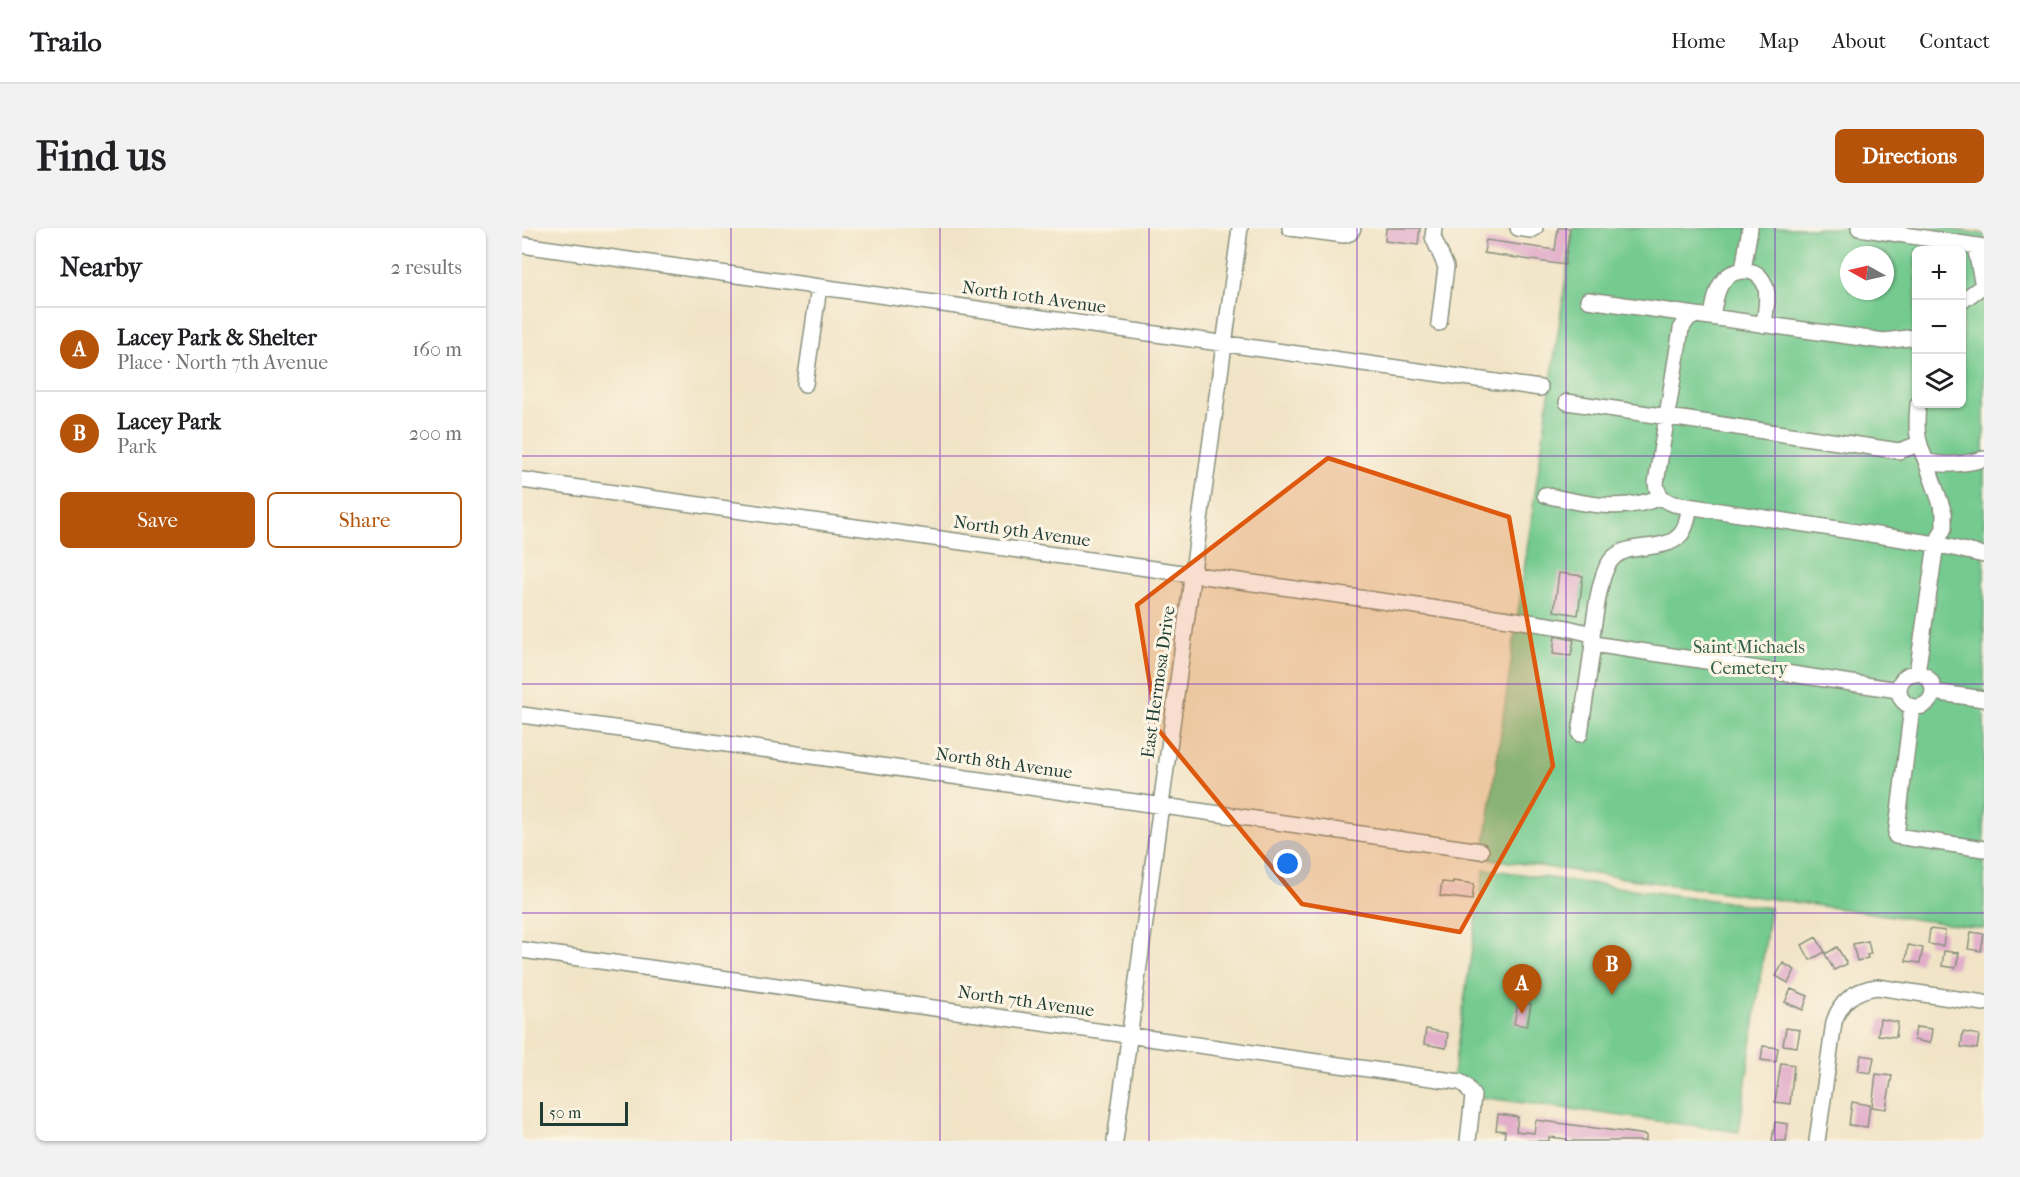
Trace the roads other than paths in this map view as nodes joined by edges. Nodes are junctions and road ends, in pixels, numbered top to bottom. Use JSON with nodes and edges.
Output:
{"nodes":[{"id":1,"x":1240,"y":228,"type":"edge"},
{"id":2,"x":1290,"y":228,"type":"edge"},
{"id":3,"x":1353,"y":228,"type":"edge"},
{"id":4,"x":1434,"y":228,"type":"edge"},
{"id":5,"x":1518,"y":228,"type":"edge"},
{"id":6,"x":1535,"y":228,"type":"edge"},
{"id":7,"x":1750,"y":228,"type":"edge"},
{"id":8,"x":1858,"y":228,"type":"edge"},
{"id":9,"x":522,"y":245,"type":"edge"},
{"id":10,"x":1980,"y":247,"type":"edge"},
{"id":11,"x":1743,"y":270,"type":"junction"},
{"id":12,"x":1983,"y":286,"type":"edge"},
{"id":13,"x":819,"y":287,"type":"junction"},
{"id":14,"x":1588,"y":300,"type":"dead end"},
{"id":15,"x":1963,"y":300,"type":"edge"},
{"id":16,"x":1696,"y":315,"type":"junction"},
{"id":17,"x":1712,"y":317,"type":"junction"},
{"id":18,"x":1438,"y":323,"type":"dead end"},
{"id":19,"x":1764,"y":325,"type":"junction"},
{"id":20,"x":1912,"y":338,"type":"edge"},
{"id":21,"x":1224,"y":343,"type":"junction"},
{"id":22,"x":805,"y":384,"type":"dead end"},
{"id":23,"x":1540,"y":388,"type":"dead end"},
{"id":24,"x":1567,"y":402,"type":"dead end"},
{"id":25,"x":1918,"y":408,"type":"edge"},
{"id":26,"x":1667,"y":417,"type":"junction"},
{"id":27,"x":1919,"y":444,"type":"junction"},
{"id":28,"x":1984,"y":459,"type":"edge"},
{"id":29,"x":1926,"y":461,"type":"junction"},
{"id":30,"x":522,"y":480,"type":"edge"},
{"id":31,"x":1545,"y":495,"type":"dead end"},
{"id":32,"x":1661,"y":497,"type":"junction"},
{"id":33,"x":1690,"y":507,"type":"junction"},
{"id":34,"x":1936,"y":543,"type":"junction"},
{"id":35,"x":1984,"y":555,"type":"edge"},
{"id":36,"x":1193,"y":574,"type":"junction"},
{"id":37,"x":1593,"y":639,"type":"junction"},
{"id":38,"x":1917,"y":673,"type":"junction"},
{"id":39,"x":1898,"y":690,"type":"junction"},
{"id":40,"x":1933,"y":692,"type":"junction"},
{"id":41,"x":1984,"y":699,"type":"edge"},
{"id":42,"x":1912,"y":707,"type":"junction"},
{"id":43,"x":522,"y":715,"type":"edge"},
{"id":44,"x":1580,"y":734,"type":"dead end"},
{"id":45,"x":1161,"y":805,"type":"junction"},
{"id":46,"x":1984,"y":849,"type":"edge"},
{"id":47,"x":1481,"y":851,"type":"dead end"},
{"id":48,"x":522,"y":950,"type":"edge"},
{"id":49,"x":1984,"y":1003,"type":"edge"},
{"id":50,"x":1130,"y":1035,"type":"junction"},
{"id":51,"x":1115,"y":1141,"type":"edge"},
{"id":52,"x":1468,"y":1141,"type":"edge"},
{"id":53,"x":1817,"y":1141,"type":"edge"}],
"edges":[{"from":1,"to":21,"type":"street","name":"East Hermosa Drive"},
{"from":2,"to":3,"type":"street"},
{"from":4,"to":18,"type":"street"},
{"from":5,"to":6,"type":"street"},
{"from":7,"to":11,"type":"street"},
{"from":8,"to":10,"type":"street"},
{"from":9,"to":13,"type":"street","name":"North 10th Avenue"},
{"from":10,"to":12,"type":"street"},
{"from":11,"to":17,"type":"street"},
{"from":11,"to":19,"type":"street"},
{"from":12,"to":15,"type":"street"},
{"from":13,"to":21,"type":"street","name":"North 10th Avenue"},
{"from":13,"to":22,"type":"street"},
{"from":14,"to":16,"type":"street"},
{"from":16,"to":17,"type":"street"},
{"from":16,"to":26,"type":"street"},
{"from":17,"to":19,"type":"street"},
{"from":19,"to":20,"type":"street"},
{"from":21,"to":23,"type":"street","name":"North 10th Avenue"},
{"from":21,"to":36,"type":"street","name":"East Hermosa Drive"},
{"from":24,"to":26,"type":"street"},
{"from":25,"to":27,"type":"street"},
{"from":26,"to":27,"type":"street"},
{"from":26,"to":32,"type":"street"},
{"from":27,"to":29,"type":"street"},
{"from":28,"to":29,"type":"street"},
{"from":29,"to":34,"type":"street"},
{"from":30,"to":36,"type":"street","name":"North 9th Avenue"},
{"from":31,"to":32,"type":"street"},
{"from":32,"to":33,"type":"street"},
{"from":33,"to":34,"type":"street"},
{"from":33,"to":37,"type":"street"},
{"from":34,"to":35,"type":"street"},
{"from":34,"to":38,"type":"street"},
{"from":36,"to":37,"type":"street","name":"North 9th Avenue"},
{"from":36,"to":45,"type":"street","name":"East Hermosa Drive"},
{"from":37,"to":39,"type":"street","name":"North 9th Avenue"},
{"from":37,"to":44,"type":"street"},
{"from":38,"to":39,"type":"street"},
{"from":38,"to":40,"type":"street"},
{"from":39,"to":42,"type":"street"},
{"from":40,"to":41,"type":"street"},
{"from":40,"to":42,"type":"street"},
{"from":42,"to":46,"type":"street"},
{"from":43,"to":45,"type":"street","name":"North 8th Avenue"},
{"from":45,"to":47,"type":"street","name":"North 8th Avenue"},
{"from":45,"to":50,"type":"street","name":"East Hermosa Drive"},
{"from":48,"to":50,"type":"street","name":"North 7th Avenue"},
{"from":49,"to":53,"type":"street"},
{"from":50,"to":51,"type":"street","name":"East Hermosa Drive"},
{"from":50,"to":52,"type":"street","name":"North 7th Avenue"}]}
